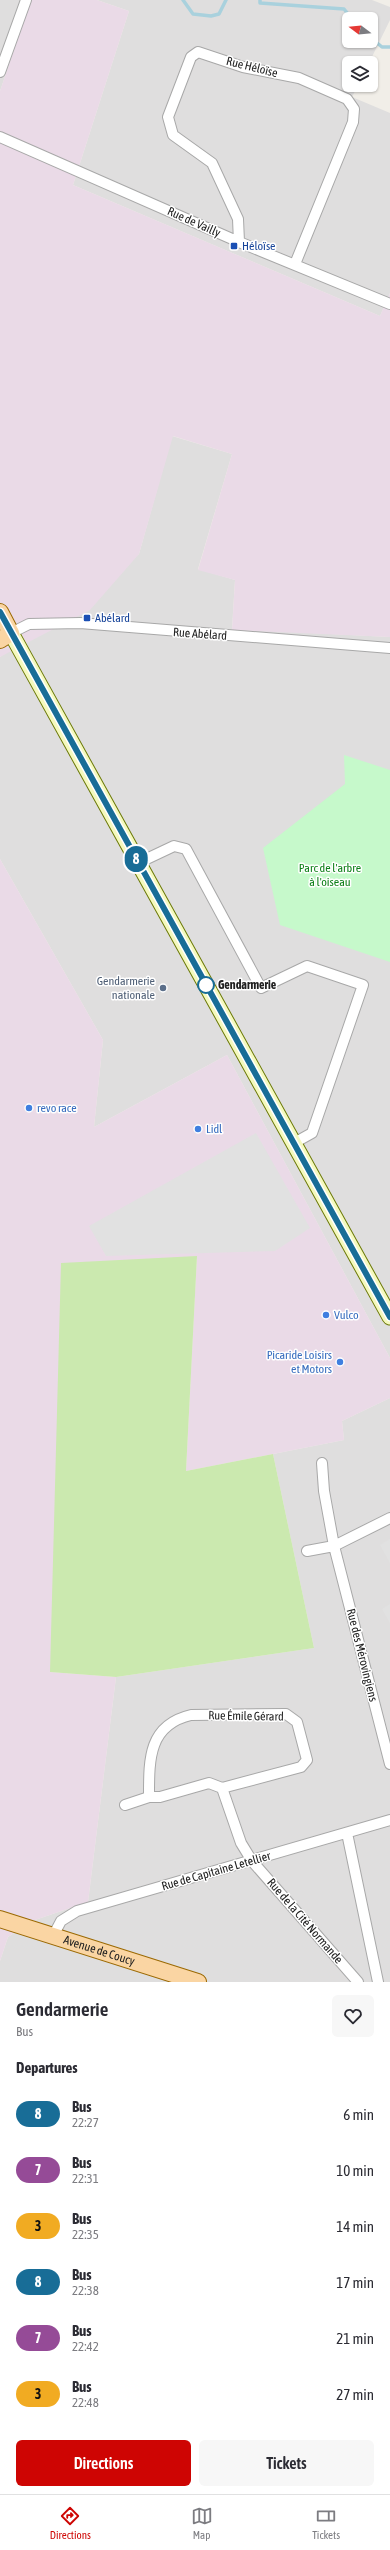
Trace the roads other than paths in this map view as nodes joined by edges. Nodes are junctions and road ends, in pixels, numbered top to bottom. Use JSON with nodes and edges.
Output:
{"nodes":[{"id":1,"x":26,"y":0,"type":"edge"},
{"id":2,"x":0,"y":72,"type":"edge"},
{"id":3,"x":0,"y":137,"type":"edge"},
{"id":4,"x":239,"y":242,"type":"junction"},
{"id":5,"x":295,"y":264,"type":"junction"},
{"id":6,"x":390,"y":304,"type":"edge"},
{"id":7,"x":0,"y":612,"type":"edge"},
{"id":8,"x":6,"y":636,"type":"edge"},
{"id":9,"x":390,"y":648,"type":"edge"},
{"id":10,"x":138,"y":863,"type":"junction"},
{"id":11,"x":294,"y":1143,"type":"junction"},
{"id":12,"x":390,"y":1317,"type":"edge"},
{"id":13,"x":322,"y":1463,"type":"dead end"},
{"id":14,"x":390,"y":1518,"type":"edge"},
{"id":15,"x":334,"y":1546,"type":"junction"},
{"id":16,"x":307,"y":1551,"type":"dead end"},
{"id":17,"x":390,"y":1764,"type":"edge"},
{"id":18,"x":222,"y":1788,"type":"junction"},
{"id":19,"x":149,"y":1797,"type":"junction"},
{"id":20,"x":125,"y":1805,"type":"dead end"},
{"id":21,"x":390,"y":1820,"type":"edge"},
{"id":22,"x":347,"y":1833,"type":"junction"},
{"id":23,"x":252,"y":1861,"type":"junction"},
{"id":24,"x":0,"y":1919,"type":"edge"},
{"id":25,"x":53,"y":1936,"type":"junction"},
{"id":26,"x":198,"y":1982,"type":"edge"},
{"id":27,"x":358,"y":1982,"type":"edge"},
{"id":28,"x":378,"y":1982,"type":"edge"}],
"edges":[{"from":1,"to":2,"type":"street"},
{"from":3,"to":4,"type":"street","name":"Rue de Vailly"},
{"from":4,"to":5,"type":"street","name":"Rue de Vailly"},
{"from":4,"to":5,"type":"street","name":"Rue Héloïse"},
{"from":5,"to":6,"type":"street","name":"Rue de Vailly"},
{"from":7,"to":8,"type":"main road"},
{"from":8,"to":9,"type":"street","name":"Rue Abélard"},
{"from":8,"to":10,"type":"main road"},
{"from":10,"to":11,"type":"main road"},
{"from":10,"to":11,"type":"street"},
{"from":11,"to":12,"type":"main road"},
{"from":13,"to":15,"type":"street","name":"Rue des Mérovingiens"},
{"from":14,"to":15,"type":"street"},
{"from":15,"to":16,"type":"street"},
{"from":15,"to":17,"type":"street","name":"Rue des Mérovingiens"},
{"from":18,"to":19,"type":"street","name":"Rue Émile Gérard"},
{"from":18,"to":19,"type":"street","name":"Rue Émile Gérard"},
{"from":18,"to":23,"type":"street"},
{"from":19,"to":20,"type":"street","name":"Rue Émile Gérard"},
{"from":21,"to":22,"type":"street","name":"Rue de Capitaine Letellier"},
{"from":22,"to":23,"type":"street","name":"Rue de Capitaine Letellier"},
{"from":22,"to":28,"type":"street"},
{"from":23,"to":25,"type":"street","name":"Rue de Capitaine Letellier"},
{"from":23,"to":27,"type":"street","name":"Rue de la Cité Normande"},
{"from":24,"to":25,"type":"main road","name":"Avenue de Coucy"},
{"from":25,"to":26,"type":"main road","name":"Avenue de Coucy"}]}
